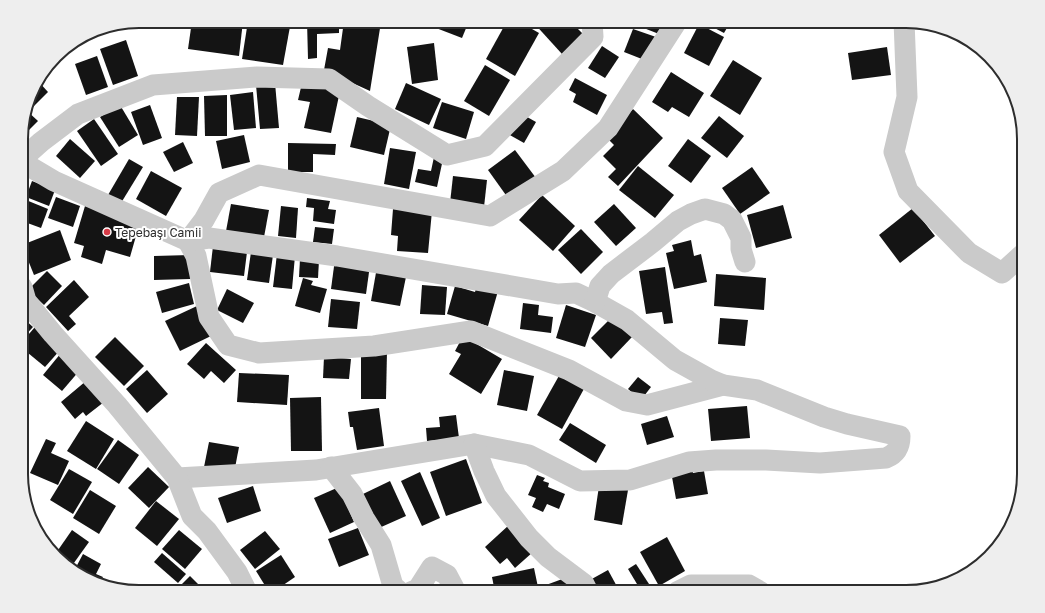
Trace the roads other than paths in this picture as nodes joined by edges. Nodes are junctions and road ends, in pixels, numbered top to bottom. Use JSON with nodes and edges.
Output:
{"nodes":[{"id":1,"x":592,"y":28,"type":"edge"},
{"id":2,"x":672,"y":28,"type":"edge"},
{"id":3,"x":904,"y":28,"type":"edge"},
{"id":4,"x":28,"y":154,"type":"edge"},
{"id":5,"x":28,"y":166,"type":"edge"},
{"id":6,"x":188,"y":241,"type":"junction"},
{"id":7,"x":1017,"y":260,"type":"edge"},
{"id":8,"x":745,"y":262,"type":"dead end"},
{"id":9,"x":595,"y":302,"type":"junction"},
{"id":10,"x":28,"y":303,"type":"edge"},
{"id":11,"x":723,"y":385,"type":"junction"},
{"id":12,"x":474,"y":444,"type":"junction"},
{"id":13,"x":331,"y":467,"type":"junction"},
{"id":14,"x":177,"y":478,"type":"junction"},
{"id":15,"x":244,"y":585,"type":"edge"},
{"id":16,"x":393,"y":585,"type":"edge"},
{"id":17,"x":421,"y":585,"type":"edge"},
{"id":18,"x":452,"y":585,"type":"edge"},
{"id":19,"x":584,"y":585,"type":"edge"},
{"id":20,"x":689,"y":585,"type":"edge"},
{"id":21,"x":749,"y":585,"type":"edge"}],
"edges":[{"from":1,"to":4,"type":"street"},
{"from":2,"to":6,"type":"street"},
{"from":3,"to":7,"type":"street"},
{"from":5,"to":6,"type":"street"},
{"from":6,"to":9,"type":"street"},
{"from":6,"to":11,"type":"street"},
{"from":8,"to":9,"type":"street"},
{"from":9,"to":11,"type":"street"},
{"from":10,"to":14,"type":"street"},
{"from":11,"to":12,"type":"street"},
{"from":12,"to":13,"type":"street"},
{"from":12,"to":19,"type":"street"},
{"from":13,"to":14,"type":"street"},
{"from":13,"to":16,"type":"street"},
{"from":14,"to":15,"type":"street"},
{"from":17,"to":18,"type":"street"},
{"from":20,"to":21,"type":"street"}]}
